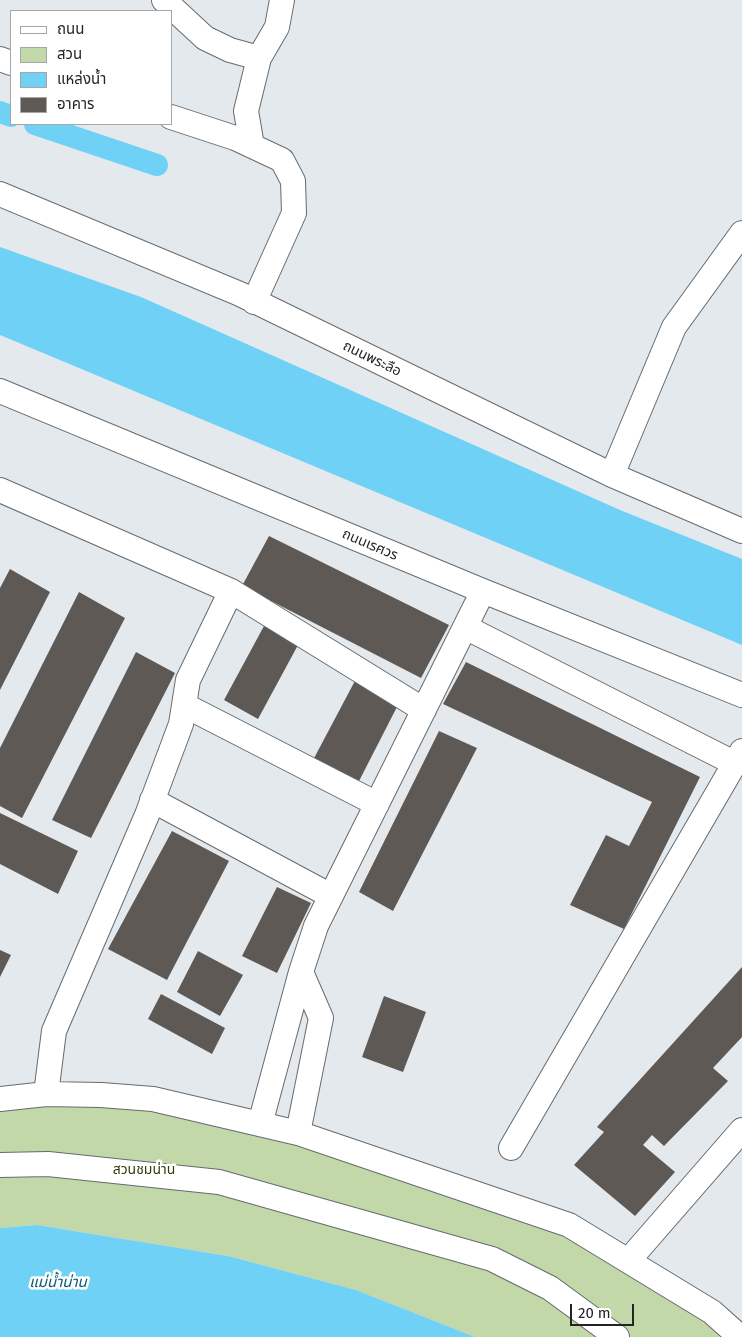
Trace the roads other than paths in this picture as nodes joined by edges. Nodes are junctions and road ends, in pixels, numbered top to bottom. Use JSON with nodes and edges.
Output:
{"nodes":[{"id":1,"x":164,"y":0,"type":"edge"},
{"id":2,"x":282,"y":0,"type":"edge"},
{"id":3,"x":259,"y":58,"type":"junction"},
{"id":4,"x":172,"y":117,"type":"edge"},
{"id":5,"x":252,"y":146,"type":"junction"},
{"id":6,"x":0,"y":194,"type":"edge"},
{"id":7,"x":742,"y":233,"type":"edge"},
{"id":8,"x":254,"y":302,"type":"junction"},
{"id":9,"x":0,"y":391,"type":"edge"},
{"id":10,"x":612,"y":476,"type":"junction"},
{"id":11,"x":0,"y":490,"type":"edge"},
{"id":12,"x":742,"y":531,"type":"edge"},
{"id":13,"x":231,"y":591,"type":"junction"},
{"id":14,"x":483,"y":592,"type":"junction"},
{"id":15,"x":465,"y":627,"type":"junction"},
{"id":16,"x":742,"y":696,"type":"edge"},
{"id":17,"x":184,"y":705,"type":"junction"},
{"id":18,"x":424,"y":710,"type":"junction"},
{"id":19,"x":739,"y":758,"type":"edge"},
{"id":20,"x":152,"y":800,"type":"junction"},
{"id":21,"x":377,"y":804,"type":"junction"},
{"id":22,"x":331,"y":896,"type":"junction"},
{"id":23,"x":301,"y":972,"type":"junction"},
{"id":24,"x":46,"y":1094,"type":"junction"},
{"id":25,"x":0,"y":1099,"type":"edge"},
{"id":26,"x":260,"y":1124,"type":"junction"},
{"id":27,"x":742,"y":1130,"type":"edge"},
{"id":28,"x":298,"y":1133,"type":"junction"},
{"id":29,"x":511,"y":1148,"type":"dead end"},
{"id":30,"x":0,"y":1165,"type":"edge"},
{"id":31,"x":628,"y":1261,"type":"junction"},
{"id":32,"x":616,"y":1337,"type":"edge"},
{"id":33,"x":740,"y":1337,"type":"edge"}],
"edges":[{"from":1,"to":3,"type":"street"},
{"from":2,"to":3,"type":"street"},
{"from":3,"to":5,"type":"street"},
{"from":4,"to":5,"type":"street"},
{"from":5,"to":8,"type":"street"},
{"from":6,"to":8,"type":"street","name":"ถนนพระลือ"},
{"from":7,"to":10,"type":"street"},
{"from":8,"to":10,"type":"street","name":"ถนนพระลือ"},
{"from":9,"to":14,"type":"street","name":"ถนนเรศวร"},
{"from":10,"to":12,"type":"street","name":"ถนนพระลือ"},
{"from":11,"to":13,"type":"street"},
{"from":13,"to":17,"type":"street"},
{"from":13,"to":18,"type":"street"},
{"from":14,"to":15,"type":"street"},
{"from":14,"to":16,"type":"street","name":"ถนนเรศวร"},
{"from":15,"to":18,"type":"street"},
{"from":15,"to":19,"type":"street"},
{"from":17,"to":20,"type":"street"},
{"from":17,"to":21,"type":"street"},
{"from":18,"to":21,"type":"street"},
{"from":19,"to":29,"type":"street"},
{"from":20,"to":22,"type":"street"},
{"from":20,"to":24,"type":"street"},
{"from":21,"to":22,"type":"street"},
{"from":22,"to":23,"type":"street"},
{"from":23,"to":26,"type":"street"},
{"from":23,"to":28,"type":"street"},
{"from":24,"to":25,"type":"street"},
{"from":24,"to":26,"type":"street"},
{"from":26,"to":28,"type":"street"},
{"from":27,"to":31,"type":"street"},
{"from":28,"to":31,"type":"street"},
{"from":30,"to":32,"type":"street"},
{"from":31,"to":33,"type":"street"}]}
